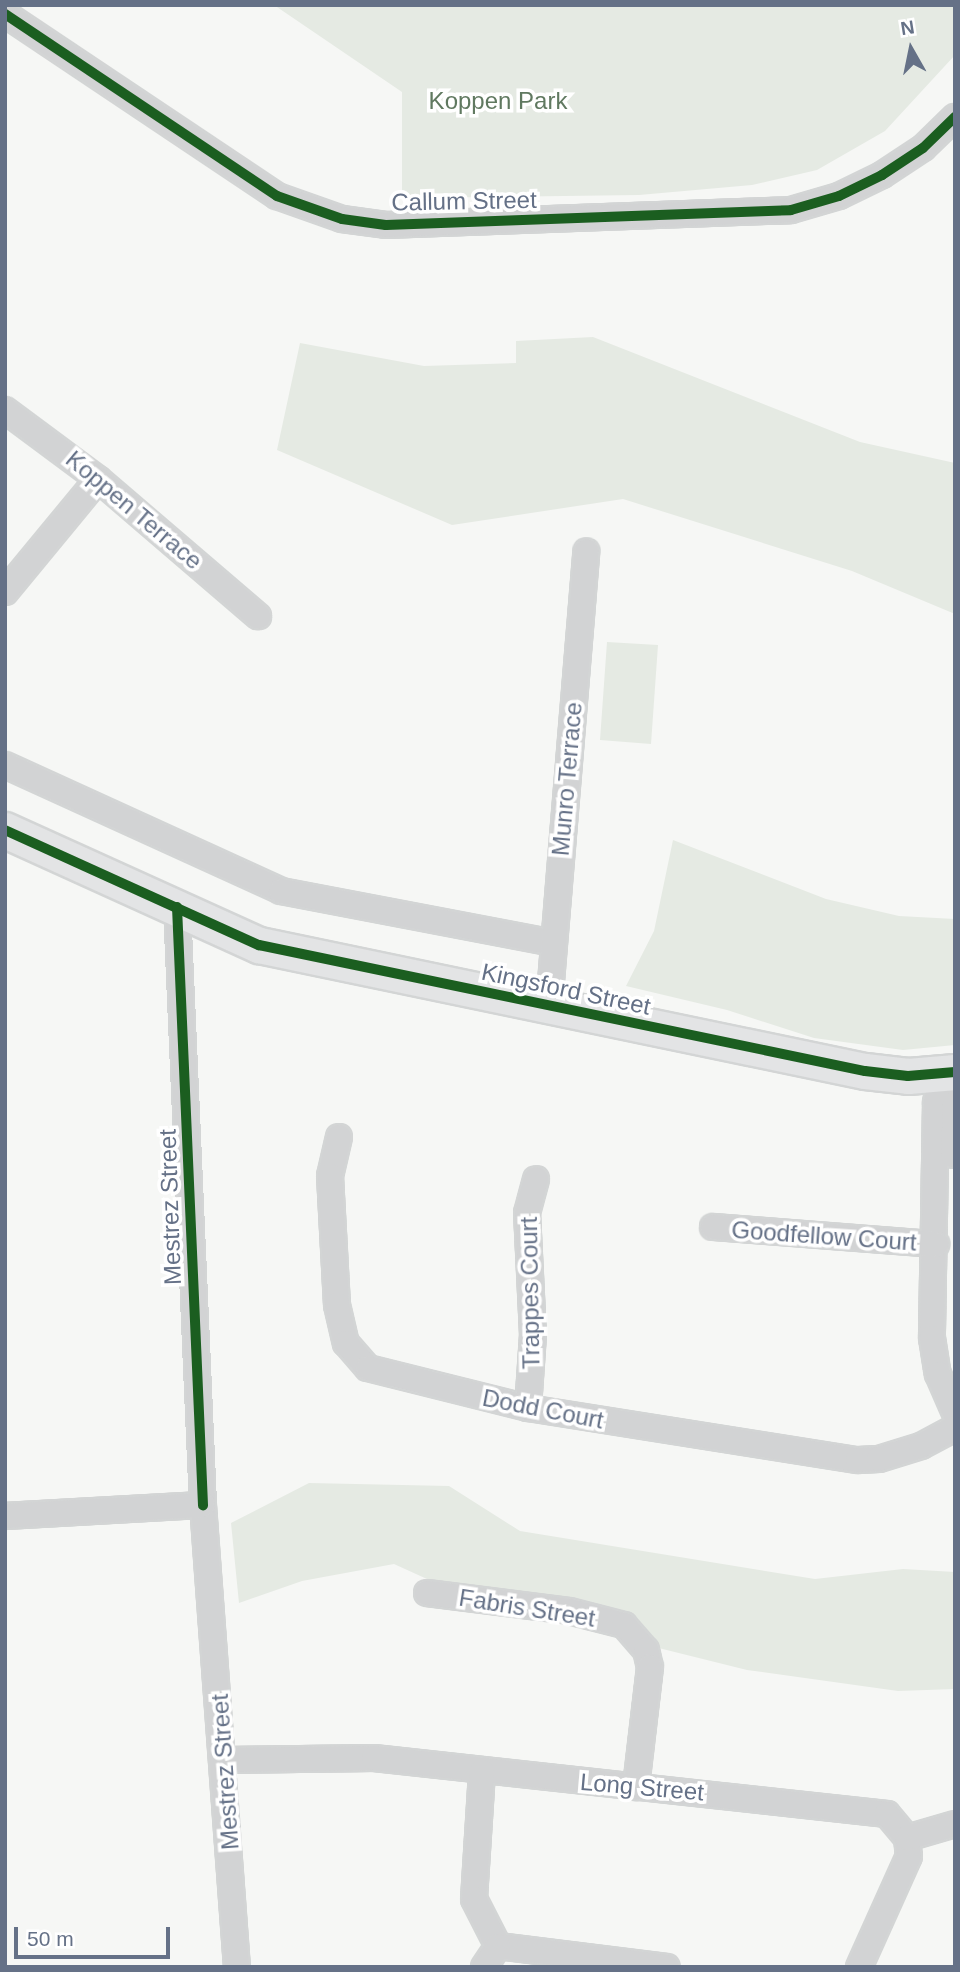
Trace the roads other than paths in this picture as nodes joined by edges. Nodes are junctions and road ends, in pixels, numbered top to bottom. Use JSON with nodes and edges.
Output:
{"nodes":[{"id":1,"x":5,"y":14,"type":"edge"},
{"id":2,"x":955,"y":117,"type":"edge"},
{"id":3,"x":5,"y":410,"type":"edge"},
{"id":4,"x":98,"y":479,"type":"junction"},
{"id":5,"x":586,"y":552,"type":"dead end"},
{"id":6,"x":5,"y":592,"type":"edge"},
{"id":7,"x":258,"y":616,"type":"dead end"},
{"id":8,"x":5,"y":765,"type":"edge"},
{"id":9,"x":5,"y":830,"type":"edge"},
{"id":10,"x":177,"y":907,"type":"junction"},
{"id":11,"x":553,"y":943,"type":"junction"},
{"id":12,"x":549,"y":1006,"type":"junction"},
{"id":13,"x":948,"y":1073,"type":"edge"},
{"id":14,"x":339,"y":1137,"type":"dead end"},
{"id":15,"x":536,"y":1179,"type":"dead end"},
{"id":16,"x":713,"y":1227,"type":"dead end"},
{"id":17,"x":936,"y":1244,"type":"junction"},
{"id":18,"x":528,"y":1408,"type":"junction"},
{"id":19,"x":955,"y":1413,"type":"edge"},
{"id":20,"x":955,"y":1427,"type":"edge"},
{"id":21,"x":203,"y":1505,"type":"junction"},
{"id":22,"x":5,"y":1516,"type":"edge"},
{"id":23,"x":427,"y":1593,"type":"dead end"},
{"id":24,"x":225,"y":1759,"type":"junction"},
{"id":25,"x":482,"y":1772,"type":"junction"},
{"id":26,"x":636,"y":1787,"type":"junction"},
{"id":27,"x":955,"y":1824,"type":"edge"},
{"id":28,"x":907,"y":1838,"type":"junction"},
{"id":29,"x":498,"y":1946,"type":"junction"},
{"id":30,"x":237,"y":1967,"type":"edge"},
{"id":31,"x":484,"y":1967,"type":"edge"},
{"id":32,"x":667,"y":1967,"type":"edge"},
{"id":33,"x":859,"y":1967,"type":"edge"}],
"edges":[{"from":1,"to":2,"type":"street","name":"Callum Street"},
{"from":3,"to":4,"type":"street","name":"Koppen Terrace"},
{"from":4,"to":6,"type":"street"},
{"from":4,"to":7,"type":"street","name":"Koppen Terrace"},
{"from":5,"to":11,"type":"street","name":"Munro Terrace"},
{"from":8,"to":11,"type":"street","name":"Kingsford Street"},
{"from":9,"to":10,"type":"street","name":"Kingsford Street"},
{"from":10,"to":12,"type":"street","name":"Kingsford Street"},
{"from":10,"to":21,"type":"street","name":"Mestrez Street"},
{"from":11,"to":12,"type":"street","name":"Munro Terrace"},
{"from":12,"to":13,"type":"street","name":"Kingsford Street"},
{"from":13,"to":17,"type":"street"},
{"from":14,"to":18,"type":"street","name":"Dodd Court"},
{"from":15,"to":18,"type":"street","name":"Trappes Court"},
{"from":16,"to":17,"type":"street","name":"Goodfellow Court"},
{"from":17,"to":19,"type":"street"},
{"from":18,"to":20,"type":"street","name":"Dodd Court"},
{"from":21,"to":22,"type":"street"},
{"from":21,"to":24,"type":"street","name":"Mestrez Street"},
{"from":23,"to":26,"type":"street","name":"Fabris Street"},
{"from":24,"to":25,"type":"street","name":"Long Street"},
{"from":24,"to":30,"type":"street","name":"Mestrez Street"},
{"from":25,"to":26,"type":"street","name":"Long Street"},
{"from":25,"to":29,"type":"street"},
{"from":26,"to":28,"type":"street","name":"Long Street"},
{"from":27,"to":28,"type":"street"},
{"from":28,"to":33,"type":"street"},
{"from":29,"to":31,"type":"street"},
{"from":29,"to":32,"type":"street"}]}
